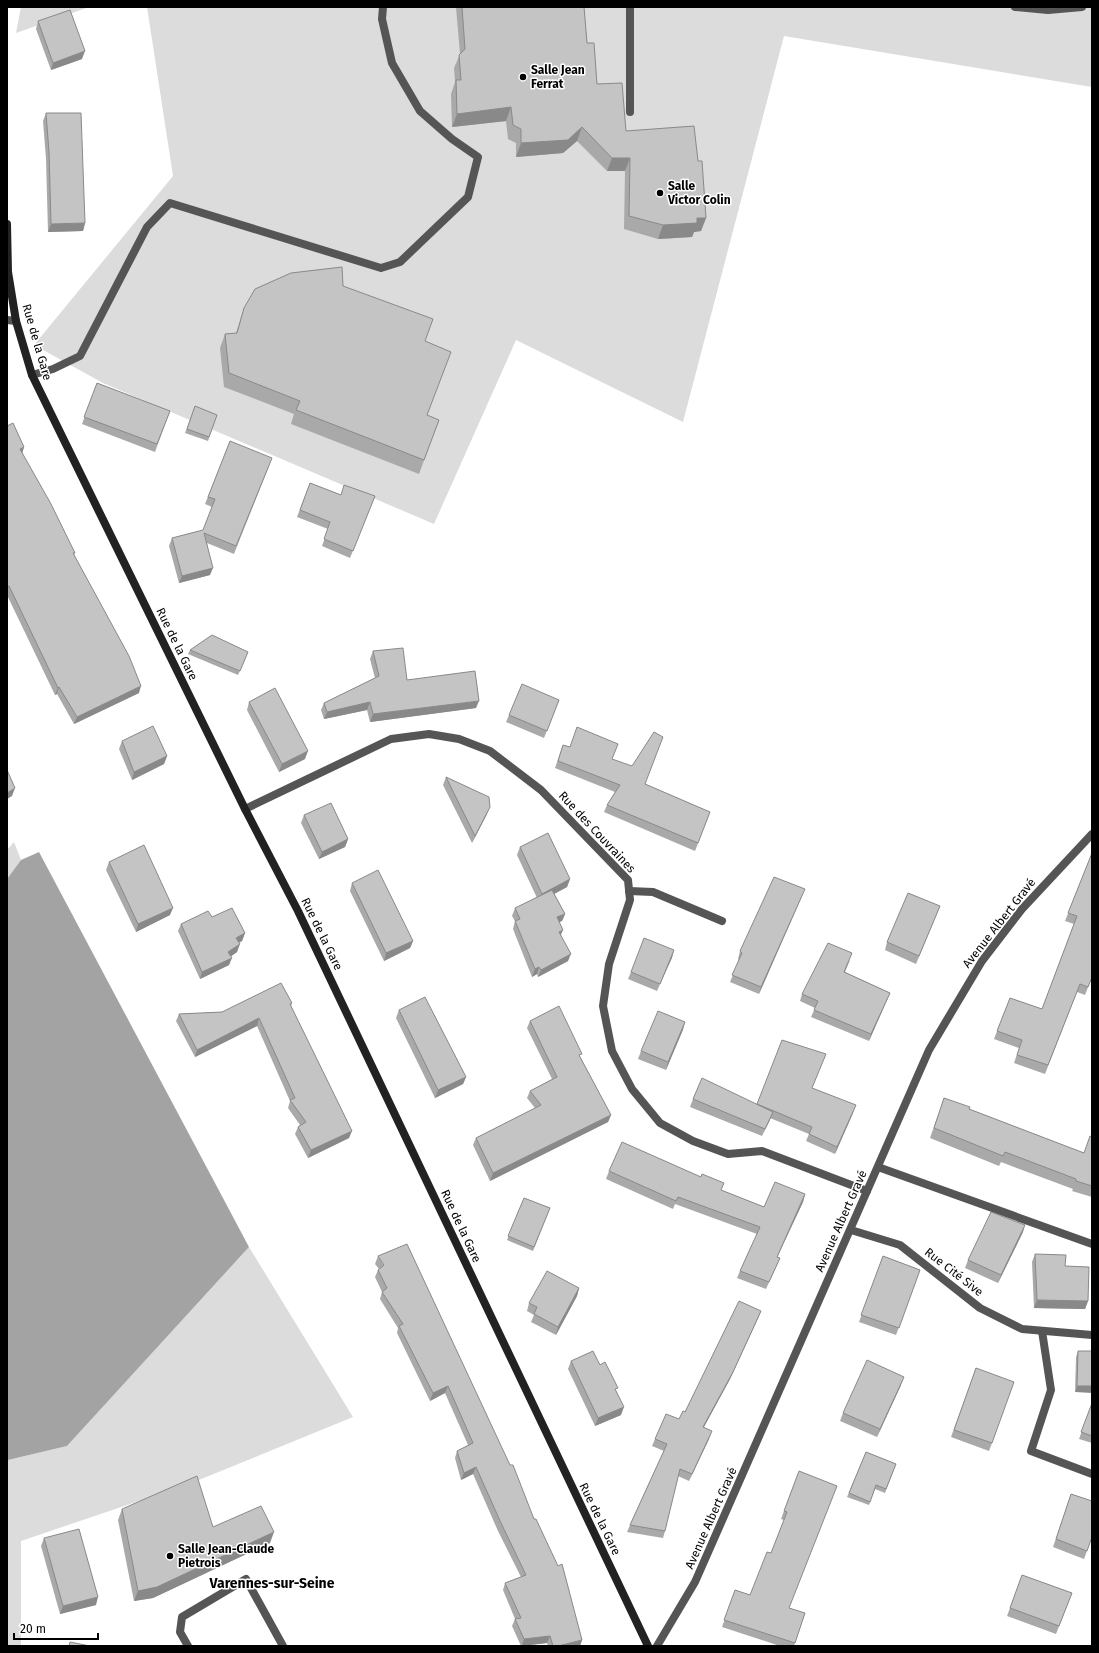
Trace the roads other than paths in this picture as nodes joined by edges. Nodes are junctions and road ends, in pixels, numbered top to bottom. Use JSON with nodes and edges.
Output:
{"nodes":[{"id":1,"x":383,"y":7,"type":"edge"},
{"id":2,"x":630,"y":7,"type":"edge"},
{"id":3,"x":1015,"y":7,"type":"edge"},
{"id":4,"x":1082,"y":7,"type":"edge"},
{"id":5,"x":630,"y":112,"type":"dead end"},
{"id":6,"x":7,"y":224,"type":"edge"},
{"id":7,"x":7,"y":320,"type":"edge"},
{"id":8,"x":16,"y":321,"type":"junction"},
{"id":9,"x":32,"y":375,"type":"junction"},
{"id":10,"x":245,"y":810,"type":"junction"},
{"id":11,"x":1092,"y":834,"type":"edge"},
{"id":12,"x":629,"y":891,"type":"junction"},
{"id":13,"x":722,"y":921,"type":"dead end"},
{"id":14,"x":878,"y":1167,"type":"junction"},
{"id":15,"x":868,"y":1191,"type":"junction"},
{"id":16,"x":851,"y":1230,"type":"junction"},
{"id":17,"x":1092,"y":1244,"type":"edge"},
{"id":18,"x":1042,"y":1331,"type":"junction"},
{"id":19,"x":1092,"y":1335,"type":"edge"},
{"id":20,"x":1092,"y":1474,"type":"edge"},
{"id":21,"x":188,"y":1646,"type":"edge"},
{"id":22,"x":283,"y":1646,"type":"edge"},
{"id":23,"x":648,"y":1646,"type":"edge"},
{"id":24,"x":657,"y":1646,"type":"edge"}],
"edges":[{"from":1,"to":9,"type":"street"},
{"from":2,"to":5,"type":"street"},
{"from":3,"to":4,"type":"street"},
{"from":6,"to":8,"type":"main road","name":"Rue de la Gare"},
{"from":7,"to":8,"type":"street"},
{"from":8,"to":9,"type":"main road","name":"Rue de la Gare"},
{"from":9,"to":10,"type":"main road","name":"Rue de la Gare"},
{"from":10,"to":12,"type":"street","name":"Rue des Couvraines"},
{"from":10,"to":23,"type":"main road","name":"Rue de la Gare"},
{"from":11,"to":14,"type":"street","name":"Avenue Albert Gravé"},
{"from":12,"to":13,"type":"street"},
{"from":12,"to":15,"type":"street","name":"Rue des Couvraines"},
{"from":14,"to":15,"type":"street","name":"Avenue Albert Gravé"},
{"from":14,"to":17,"type":"street"},
{"from":15,"to":16,"type":"street","name":"Avenue Albert Gravé"},
{"from":16,"to":18,"type":"street","name":"Rue Cité Sive"},
{"from":16,"to":24,"type":"street","name":"Avenue Albert Gravé"},
{"from":18,"to":19,"type":"street","name":"Rue Cité Sive"},
{"from":18,"to":20,"type":"street"},
{"from":21,"to":22,"type":"street"}]}
